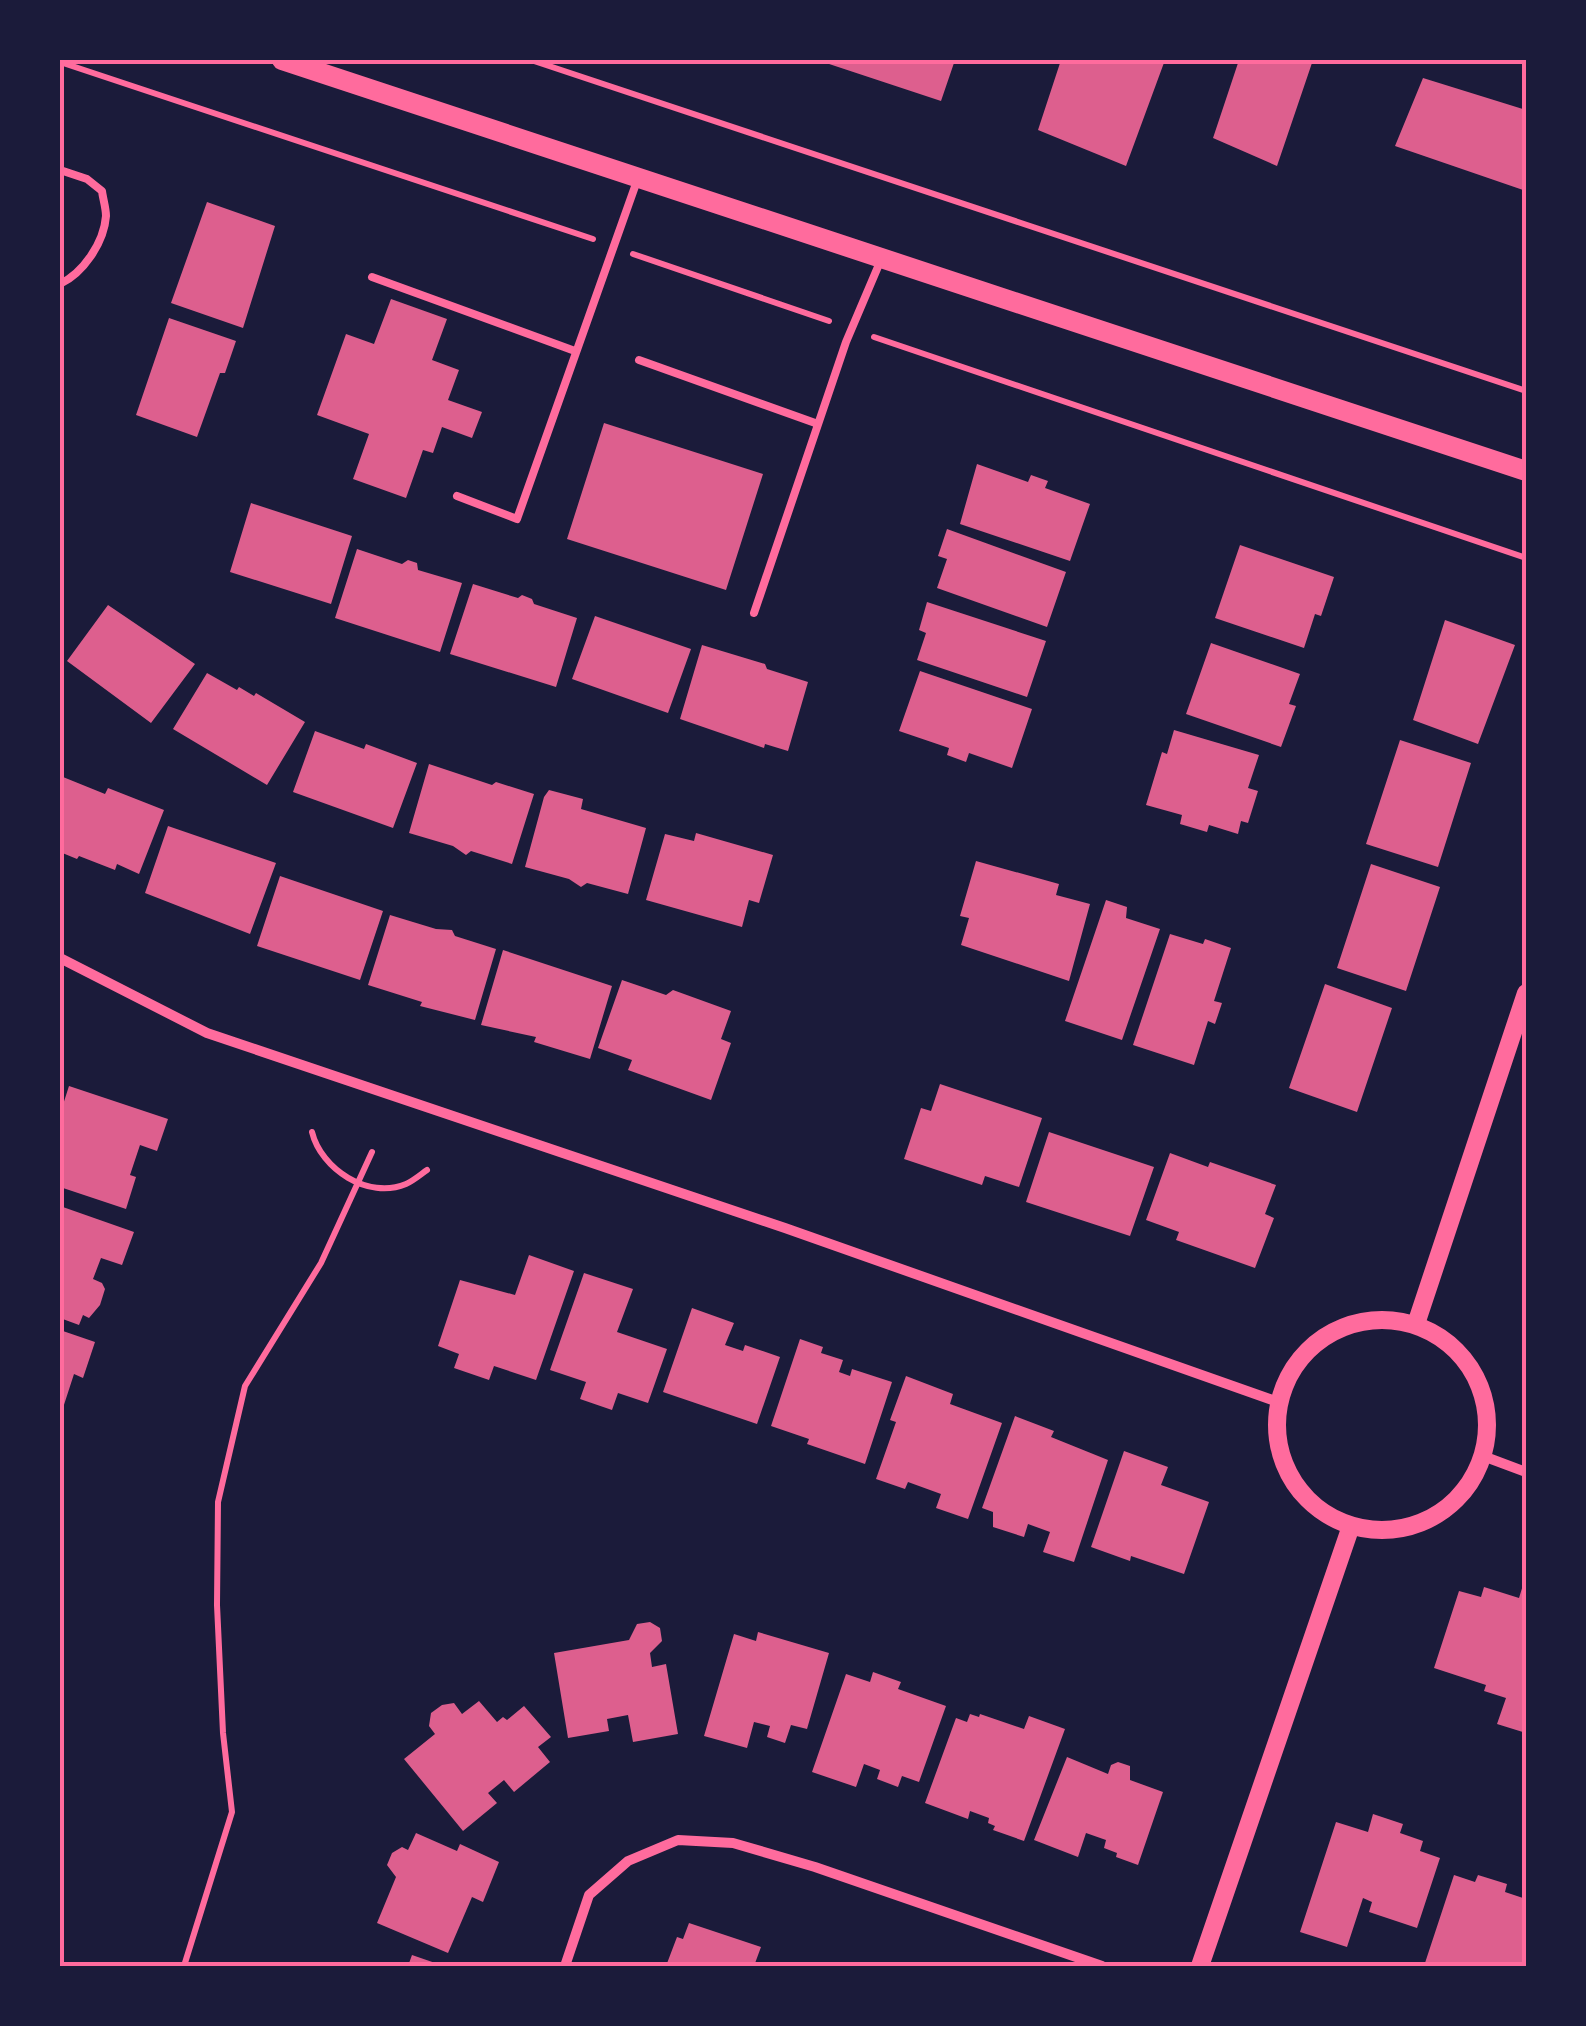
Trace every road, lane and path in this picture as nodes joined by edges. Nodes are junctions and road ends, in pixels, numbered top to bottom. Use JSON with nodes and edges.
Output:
{"nodes":[{"id":1,"x":282,"y":60,"type":"edge"},
{"id":2,"x":532,"y":60,"type":"edge"},
{"id":3,"x":60,"y":62,"type":"edge"},
{"id":4,"x":60,"y":170,"type":"edge"},
{"id":5,"x":638,"y":178,"type":"junction"},
{"id":6,"x":581,"y":235,"type":"dead end"},
{"id":7,"x":645,"y":258,"type":"dead end"},
{"id":8,"x":882,"y":258,"type":"junction"},
{"id":9,"x":372,"y":276,"type":"dead end"},
{"id":10,"x":60,"y":284,"type":"edge"},
{"id":11,"x":816,"y":316,"type":"dead end"},
{"id":12,"x":892,"y":343,"type":"dead end"},
{"id":13,"x":575,"y":352,"type":"junction"},
{"id":14,"x":640,"y":360,"type":"dead end"},
{"id":15,"x":1526,"y":391,"type":"edge"},
{"id":16,"x":818,"y":424,"type":"junction"},
{"id":17,"x":1526,"y":471,"type":"edge"},
{"id":18,"x":457,"y":496,"type":"dead end"},
{"id":19,"x":1526,"y":558,"type":"edge"},
{"id":20,"x":754,"y":613,"type":"dead end"},
{"id":21,"x":60,"y":958,"type":"edge"},
{"id":22,"x":1526,"y":993,"type":"edge"},
{"id":23,"x":312,"y":1132,"type":"dead end"},
{"id":24,"x":372,"y":1152,"type":"dead end"},
{"id":25,"x":426,"y":1170,"type":"dead end"},
{"id":26,"x":358,"y":1182,"type":"junction"},
{"id":27,"x":1416,"y":1324,"type":"junction"},
{"id":28,"x":1278,"y":1402,"type":"junction"},
{"id":29,"x":1484,"y":1456,"type":"junction"},
{"id":30,"x":1526,"y":1472,"type":"edge"},
{"id":31,"x":1351,"y":1526,"type":"junction"},
{"id":32,"x":184,"y":1966,"type":"edge"},
{"id":33,"x":564,"y":1966,"type":"edge"},
{"id":34,"x":1102,"y":1966,"type":"edge"},
{"id":35,"x":1200,"y":1966,"type":"edge"}],
"edges":[{"from":1,"to":5,"type":"main road"},
{"from":2,"to":15,"type":"path"},
{"from":3,"to":6,"type":"path"},
{"from":4,"to":10,"type":"lane"},
{"from":5,"to":8,"type":"main road"},
{"from":5,"to":13,"type":"lane"},
{"from":7,"to":11,"type":"path"},
{"from":8,"to":16,"type":"lane"},
{"from":8,"to":17,"type":"main road"},
{"from":9,"to":13,"type":"lane"},
{"from":12,"to":19,"type":"path"},
{"from":13,"to":18,"type":"lane"},
{"from":14,"to":16,"type":"lane"},
{"from":16,"to":20,"type":"lane"},
{"from":21,"to":28,"type":"street"},
{"from":22,"to":27,"type":"street"},
{"from":23,"to":26,"type":"path"},
{"from":24,"to":26,"type":"path"},
{"from":25,"to":26,"type":"path"},
{"from":26,"to":32,"type":"path"},
{"from":27,"to":28,"type":"street"},
{"from":27,"to":29,"type":"street"},
{"from":28,"to":31,"type":"street"},
{"from":29,"to":30,"type":"street"},
{"from":29,"to":31,"type":"street"},
{"from":31,"to":35,"type":"street"},
{"from":33,"to":34,"type":"street"}]}
